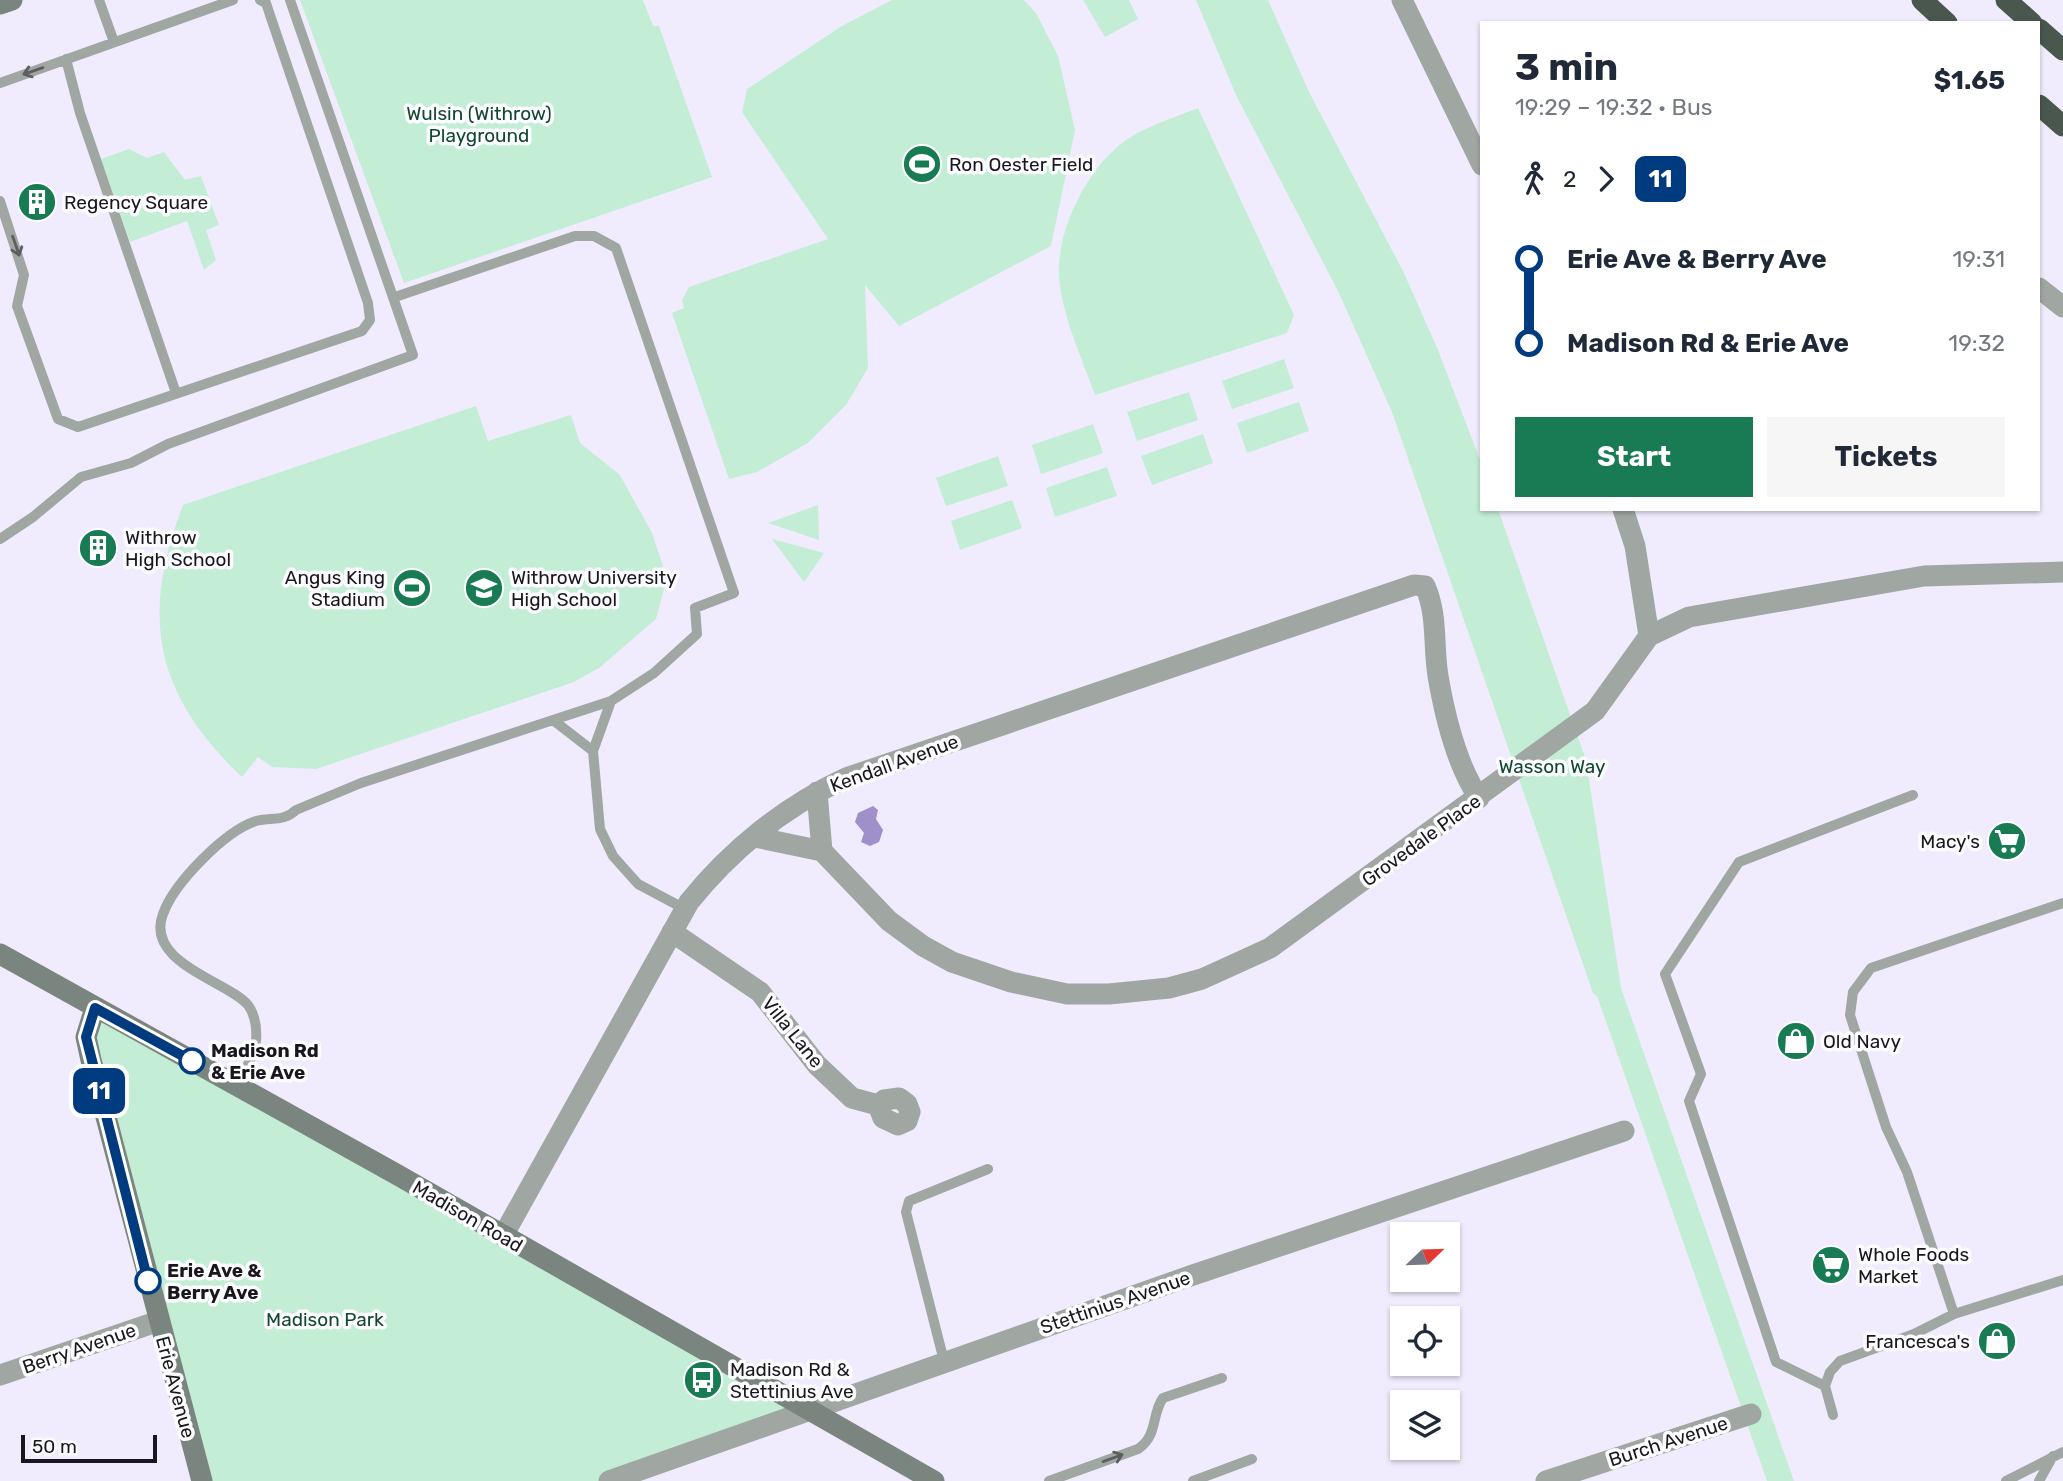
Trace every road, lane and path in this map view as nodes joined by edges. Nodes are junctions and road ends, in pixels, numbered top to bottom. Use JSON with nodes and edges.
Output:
{"nodes":[{"id":1,"x":12,"y":0,"type":"edge"},
{"id":2,"x":99,"y":0,"type":"edge"},
{"id":3,"x":233,"y":0,"type":"edge"},
{"id":4,"x":260,"y":0,"type":"edge"},
{"id":5,"x":290,"y":0,"type":"edge"},
{"id":6,"x":1402,"y":0,"type":"edge"},
{"id":7,"x":1922,"y":0,"type":"edge"},
{"id":8,"x":2006,"y":0,"type":"edge"},
{"id":9,"x":0,"y":4,"type":"edge"},
{"id":10,"x":1945,"y":21,"type":"edge"},
{"id":11,"x":2030,"y":21,"type":"edge"},
{"id":12,"x":2040,"y":30,"type":"edge"},
{"id":13,"x":114,"y":42,"type":"junction"},
{"id":14,"x":2063,"y":50,"type":"edge"},
{"id":15,"x":66,"y":60,"type":"junction"},
{"id":16,"x":0,"y":83,"type":"edge"},
{"id":17,"x":2040,"y":106,"type":"edge"},
{"id":18,"x":2063,"y":127,"type":"edge"},
{"id":19,"x":1480,"y":161,"type":"edge"},
{"id":20,"x":0,"y":201,"type":"edge"},
{"id":21,"x":2040,"y":291,"type":"edge"},
{"id":22,"x":395,"y":298,"type":"junction"},
{"id":23,"x":2063,"y":307,"type":"edge"},
{"id":24,"x":176,"y":393,"type":"junction"},
{"id":25,"x":1624,"y":511,"type":"edge"},
{"id":26,"x":0,"y":540,"type":"edge"},
{"id":27,"x":2063,"y":572,"type":"edge"},
{"id":28,"x":1649,"y":636,"type":"junction"},
{"id":29,"x":611,"y":701,"type":"junction"},
{"id":30,"x":553,"y":720,"type":"junction"},
{"id":31,"x":593,"y":751,"type":"junction"},
{"id":32,"x":817,"y":792,"type":"junction"},
{"id":33,"x":1913,"y":795,"type":"dead end"},
{"id":34,"x":1479,"y":798,"type":"junction"},
{"id":35,"x":754,"y":837,"type":"junction"},
{"id":36,"x":822,"y":851,"type":"junction"},
{"id":37,"x":2063,"y":903,"type":"edge"},
{"id":38,"x":685,"y":909,"type":"junction"},
{"id":39,"x":672,"y":932,"type":"junction"},
{"id":40,"x":0,"y":954,"type":"edge"},
{"id":41,"x":95,"y":1008,"type":"junction"},
{"id":42,"x":237,"y":1086,"type":"junction"},
{"id":43,"x":878,"y":1105,"type":"dead end"},
{"id":44,"x":1624,"y":1131,"type":"dead end"},
{"id":45,"x":988,"y":1169,"type":"dead end"},
{"id":46,"x":503,"y":1236,"type":"junction"},
{"id":47,"x":2063,"y":1279,"type":"edge"},
{"id":48,"x":1954,"y":1314,"type":"junction"},
{"id":49,"x":159,"y":1321,"type":"junction"},
{"id":50,"x":944,"y":1361,"type":"junction"},
{"id":51,"x":0,"y":1375,"type":"edge"},
{"id":52,"x":1222,"y":1378,"type":"dead end"},
{"id":53,"x":1825,"y":1386,"type":"junction"},
{"id":54,"x":809,"y":1409,"type":"junction"},
{"id":55,"x":1751,"y":1413,"type":"dead end"},
{"id":56,"x":1833,"y":1415,"type":"dead end"},
{"id":57,"x":2058,"y":1454,"type":"edge"},
{"id":58,"x":1252,"y":1459,"type":"dead end"},
{"id":59,"x":202,"y":1481,"type":"edge"},
{"id":60,"x":609,"y":1481,"type":"edge"},
{"id":61,"x":934,"y":1481,"type":"edge"},
{"id":62,"x":1049,"y":1481,"type":"edge"},
{"id":63,"x":1193,"y":1481,"type":"edge"},
{"id":64,"x":1546,"y":1481,"type":"edge"},
{"id":65,"x":2006,"y":1481,"type":"edge"},
{"id":66,"x":2039,"y":1481,"type":"edge"}],
"edges":[{"from":1,"to":9,"type":"main road"},
{"from":2,"to":13,"type":"lane"},
{"from":3,"to":13,"type":"lane"},
{"from":4,"to":24,"type":"lane"},
{"from":5,"to":22,"type":"lane"},
{"from":6,"to":19,"type":"street"},
{"from":7,"to":10,"type":"highway"},
{"from":8,"to":11,"type":"highway"},
{"from":12,"to":14,"type":"highway"},
{"from":13,"to":15,"type":"lane"},
{"from":15,"to":16,"type":"lane","one_way":true},
{"from":15,"to":24,"type":"lane"},
{"from":17,"to":18,"type":"highway"},
{"from":20,"to":24,"type":"lane","one_way":true},
{"from":21,"to":23,"type":"street"},
{"from":22,"to":26,"type":"lane"},
{"from":22,"to":29,"type":"lane"},
{"from":25,"to":28,"type":"street"},
{"from":27,"to":28,"type":"street","name":"Grovedale Place"},
{"from":28,"to":34,"type":"street","name":"Grovedale Place"},
{"from":29,"to":30,"type":"lane"},
{"from":29,"to":31,"type":"lane"},
{"from":30,"to":31,"type":"lane"},
{"from":30,"to":42,"type":"lane"},
{"from":31,"to":38,"type":"lane"},
{"from":32,"to":34,"type":"street","name":"Kendall Avenue"},
{"from":32,"to":35,"type":"street","name":"Kendall Avenue"},
{"from":32,"to":36,"type":"street"},
{"from":33,"to":53,"type":"lane"},
{"from":34,"to":36,"type":"street","name":"Grovedale Place"},
{"from":35,"to":36,"type":"street"},
{"from":35,"to":38,"type":"street","name":"Kendall Avenue"},
{"from":37,"to":48,"type":"lane"},
{"from":38,"to":39,"type":"street","name":"Kendall Avenue"},
{"from":39,"to":43,"type":"street","name":"Villa Lane"},
{"from":39,"to":46,"type":"street","name":"Kendall Avenue"},
{"from":40,"to":41,"type":"main road","name":"Madison Road"},
{"from":41,"to":42,"type":"main road","name":"Madison Road"},
{"from":41,"to":49,"type":"main road","name":"Erie Avenue"},
{"from":42,"to":46,"type":"main road","name":"Madison Road"},
{"from":44,"to":50,"type":"street","name":"Stettinius Avenue"},
{"from":45,"to":50,"type":"lane"},
{"from":46,"to":54,"type":"main road","name":"Madison Road"},
{"from":47,"to":48,"type":"lane"},
{"from":48,"to":53,"type":"lane"},
{"from":49,"to":51,"type":"street","name":"Berry Avenue"},
{"from":49,"to":59,"type":"main road","name":"Erie Avenue"},
{"from":50,"to":54,"type":"street","name":"Stettinius Avenue"},
{"from":62,"to":52,"type":"lane","one_way":true},
{"from":53,"to":56,"type":"lane"},
{"from":54,"to":60,"type":"street","name":"Stettinius Avenue"},
{"from":54,"to":61,"type":"main road","name":"Madison Road"},
{"from":55,"to":64,"type":"street","name":"Burch Avenue"},
{"from":57,"to":65,"type":"lane"},
{"from":57,"to":66,"type":"lane"},
{"from":58,"to":63,"type":"lane"}]}
